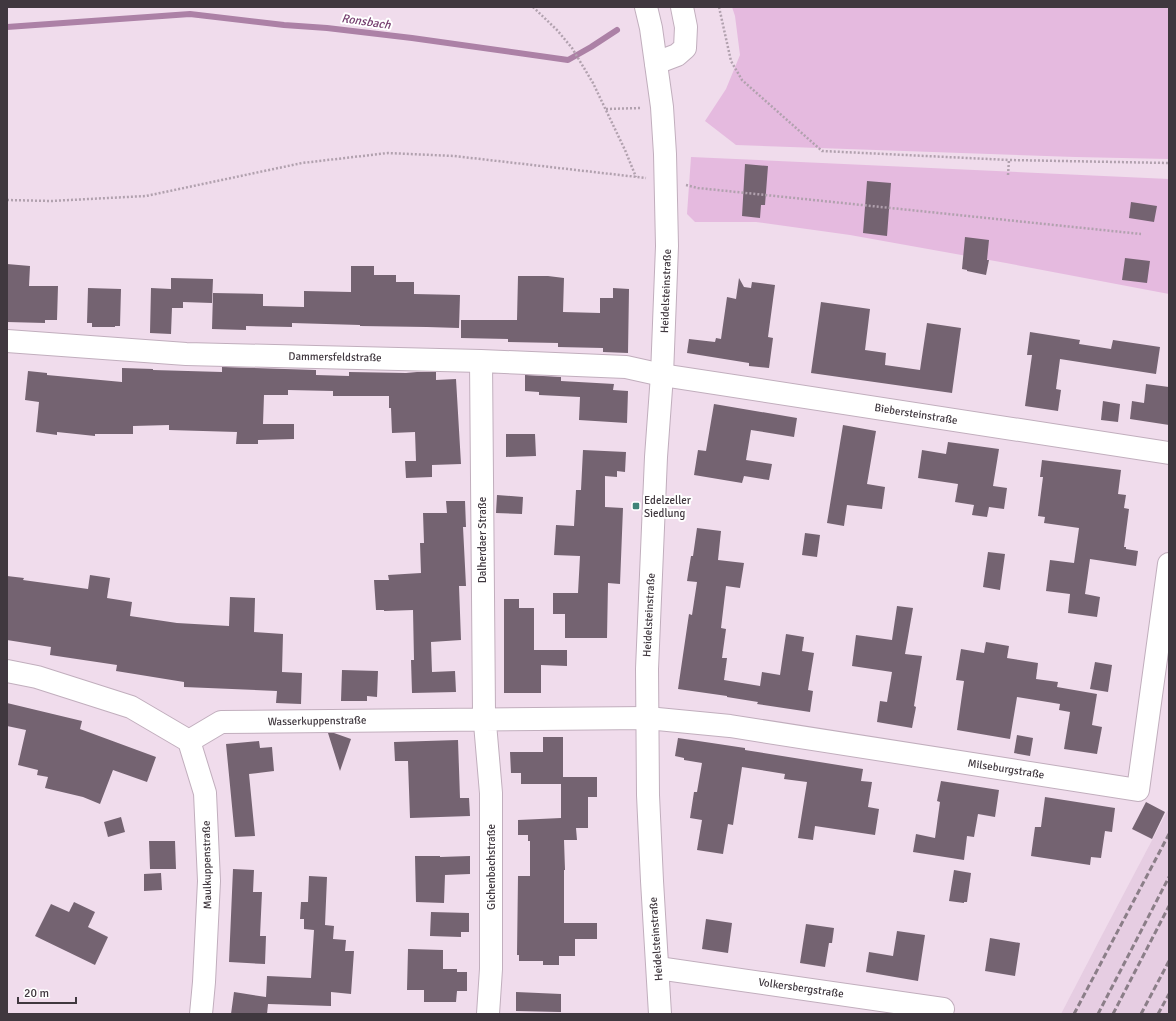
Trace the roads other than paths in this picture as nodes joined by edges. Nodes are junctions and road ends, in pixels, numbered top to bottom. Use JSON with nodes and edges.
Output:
{"nodes":[{"id":1,"x":646,"y":7,"type":"edge"},
{"id":2,"x":682,"y":7,"type":"edge"},
{"id":3,"x":656,"y":63,"type":"junction"},
{"id":4,"x":7,"y":341,"type":"edge"},
{"id":5,"x":481,"y":360,"type":"junction"},
{"id":6,"x":662,"y":375,"type":"junction"},
{"id":7,"x":1169,"y":453,"type":"edge"},
{"id":8,"x":1169,"y":564,"type":"edge"},
{"id":9,"x":7,"y":671,"type":"edge"},
{"id":10,"x":647,"y":718,"type":"junction"},
{"id":11,"x":484,"y":719,"type":"junction"},
{"id":12,"x":189,"y":741,"type":"junction"},
{"id":13,"x":658,"y":968,"type":"junction"},
{"id":14,"x":943,"y":1009,"type":"dead end"},
{"id":15,"x":201,"y":1014,"type":"edge"},
{"id":16,"x":488,"y":1014,"type":"edge"},
{"id":17,"x":660,"y":1014,"type":"edge"}],
"edges":[{"from":1,"to":3,"type":"street","name":"Heidelsteinstraße"},
{"from":2,"to":3,"type":"street"},
{"from":3,"to":6,"type":"street","name":"Heidelsteinstraße"},
{"from":4,"to":5,"type":"street","name":"Dammersfeldstraße"},
{"from":5,"to":6,"type":"street","name":"Dammersfeldstraße"},
{"from":5,"to":11,"type":"street","name":"Dalherdaer Straße"},
{"from":6,"to":7,"type":"street","name":"Biebersteinstraße"},
{"from":6,"to":10,"type":"street","name":"Heidelsteinstraße"},
{"from":8,"to":10,"type":"street","name":"Milseburgstraße"},
{"from":9,"to":12,"type":"street"},
{"from":10,"to":11,"type":"street","name":"Wasserkuppenstraße"},
{"from":10,"to":13,"type":"street","name":"Heidelsteinstraße"},
{"from":11,"to":12,"type":"street","name":"Wasserkuppenstraße"},
{"from":11,"to":16,"type":"street","name":"Gichenbachstraße"},
{"from":12,"to":15,"type":"street","name":"Maulkuppenstraße"},
{"from":13,"to":14,"type":"street","name":"Volkersbergstraße"},
{"from":13,"to":17,"type":"street","name":"Heidelsteinstraße"}]}
